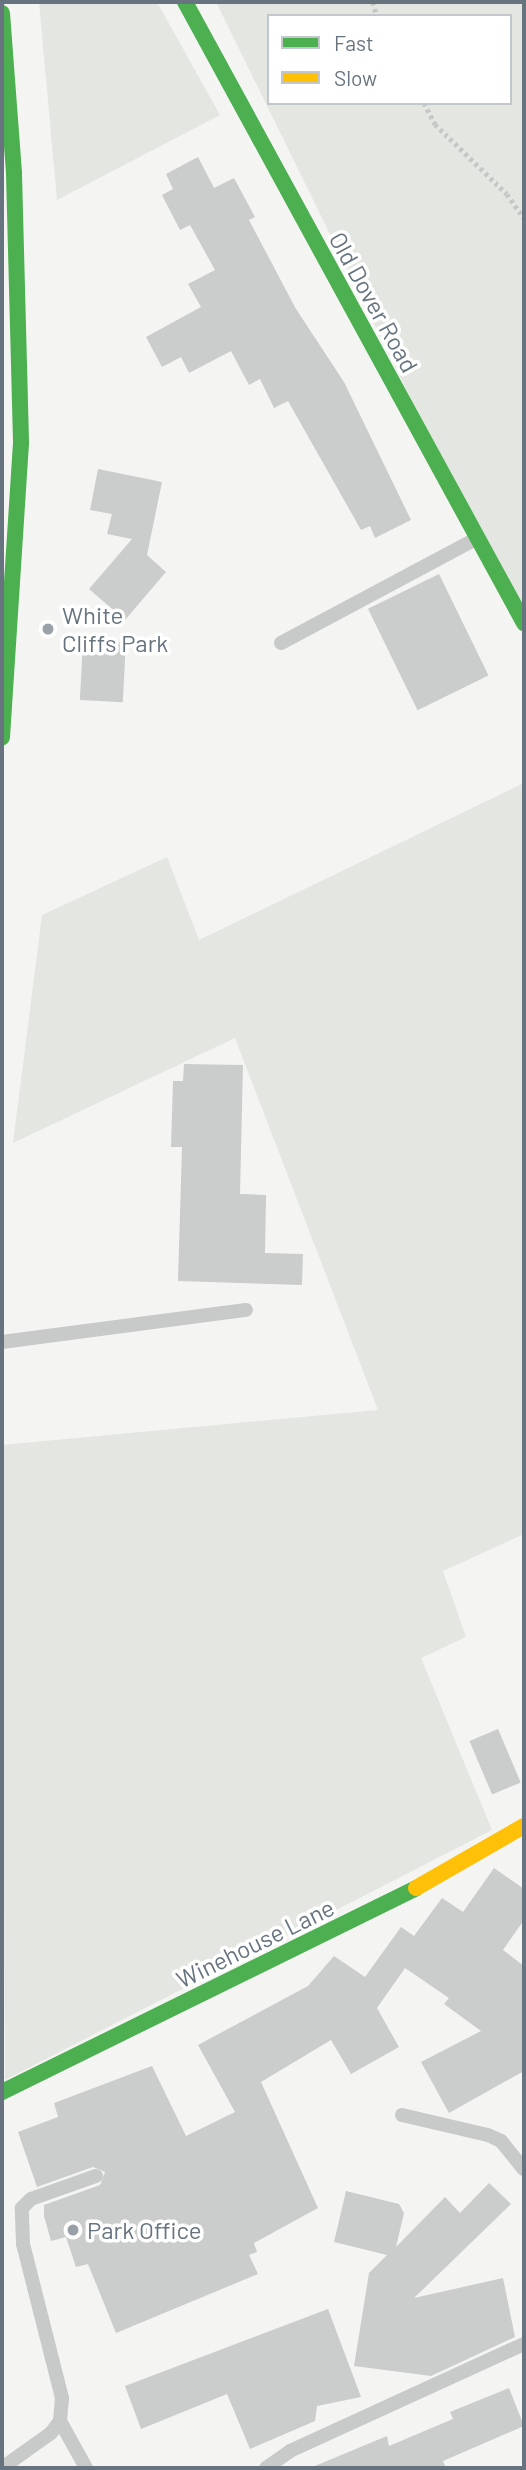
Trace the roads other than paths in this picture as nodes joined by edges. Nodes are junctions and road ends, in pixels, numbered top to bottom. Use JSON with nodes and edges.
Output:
{"nodes":[{"id":1,"x":185,"y":2,"type":"edge"},
{"id":2,"x":2,"y":13,"type":"edge"},
{"id":3,"x":8,"y":233,"type":"edge"},
{"id":4,"x":477,"y":538,"type":"junction"},
{"id":5,"x":524,"y":623,"type":"edge"},
{"id":6,"x":281,"y":643,"type":"dead end"},
{"id":7,"x":2,"y":737,"type":"edge"},
{"id":8,"x":246,"y":1310,"type":"dead end"},
{"id":9,"x":2,"y":1342,"type":"edge"},
{"id":10,"x":517,"y":1829,"type":"edge"},
{"id":11,"x":524,"y":1852,"type":"edge"},
{"id":12,"x":2,"y":2092,"type":"edge"},
{"id":13,"x":402,"y":2115,"type":"dead end"},
{"id":14,"x":524,"y":2169,"type":"edge"},
{"id":15,"x":96,"y":2176,"type":"dead end"},
{"id":16,"x":524,"y":2344,"type":"edge"},
{"id":17,"x":60,"y":2421,"type":"junction"},
{"id":18,"x":2,"y":2468,"type":"edge"},
{"id":19,"x":86,"y":2468,"type":"edge"},
{"id":20,"x":266,"y":2468,"type":"edge"}],
"edges":[{"from":1,"to":4,"type":"street","name":"Old Dover Road"},
{"from":2,"to":3,"type":"street"},
{"from":3,"to":7,"type":"street"},
{"from":4,"to":5,"type":"street","name":"Old Dover Road"},
{"from":4,"to":6,"type":"lane"},
{"from":8,"to":9,"type":"lane"},
{"from":10,"to":11,"type":"lane"},
{"from":10,"to":12,"type":"street","name":"Winehouse Lane"},
{"from":13,"to":14,"type":"lane"},
{"from":15,"to":17,"type":"lane"},
{"from":16,"to":20,"type":"lane"},
{"from":17,"to":18,"type":"lane"},
{"from":17,"to":19,"type":"lane"}]}
